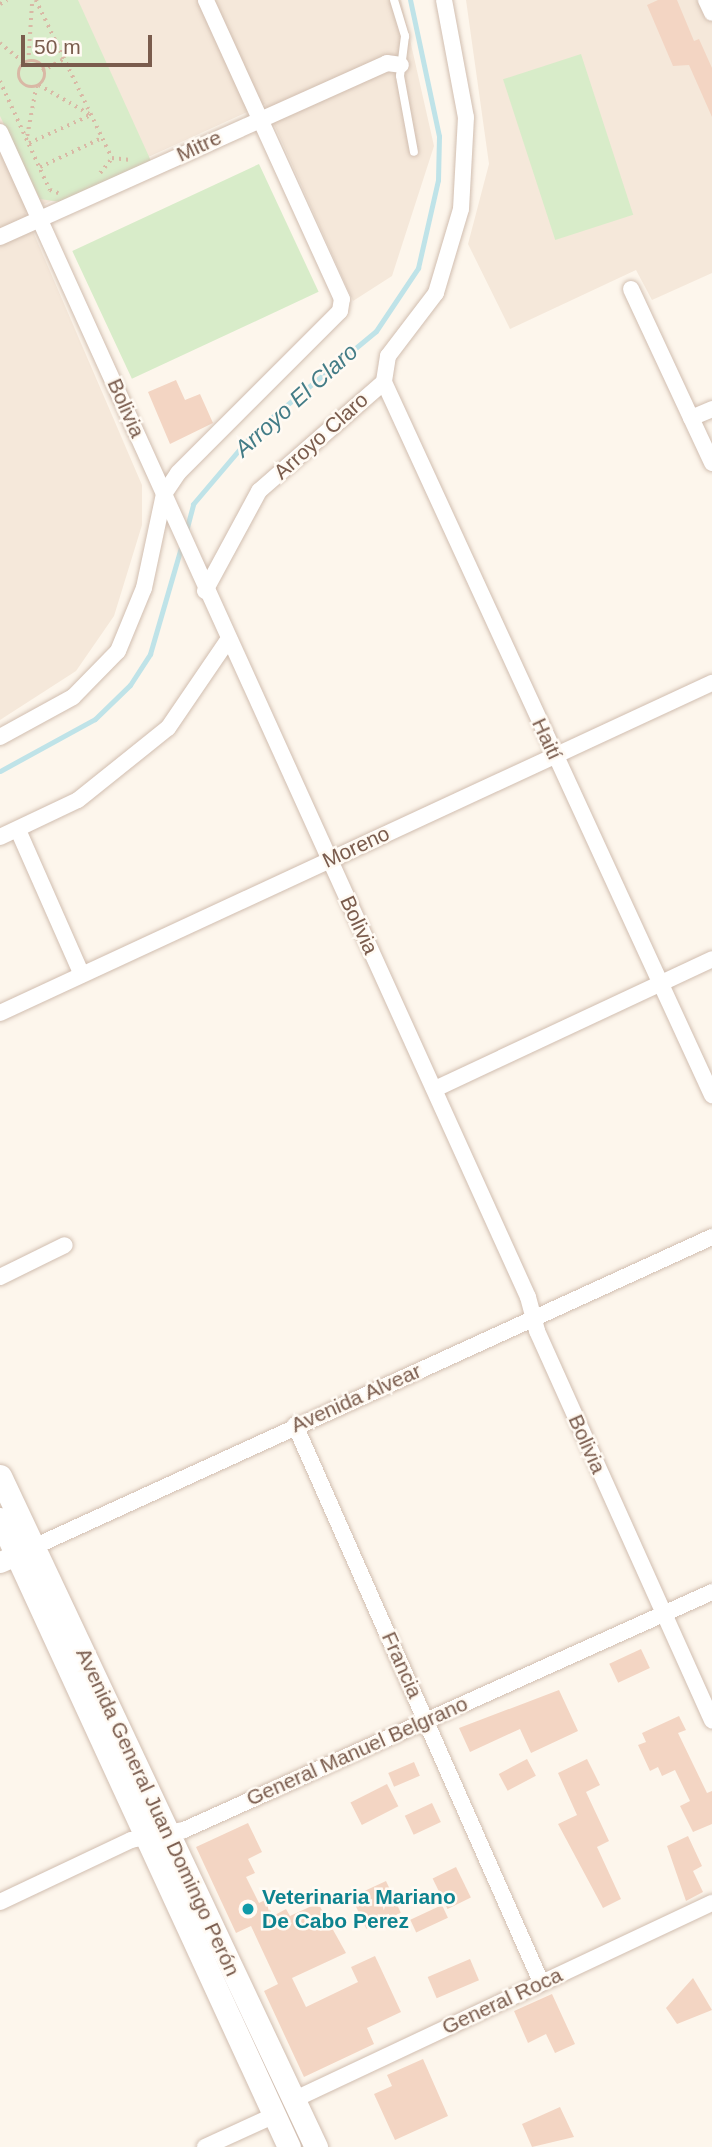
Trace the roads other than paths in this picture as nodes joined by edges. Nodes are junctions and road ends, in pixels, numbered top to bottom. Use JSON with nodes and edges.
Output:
{"nodes":[{"id":1,"x":206,"y":0,"type":"edge"},
{"id":2,"x":394,"y":0,"type":"edge"},
{"id":3,"x":444,"y":0,"type":"edge"},
{"id":4,"x":706,"y":0,"type":"edge"},
{"id":5,"x":712,"y":13,"type":"edge"},
{"id":6,"x":401,"y":65,"type":"junction"},
{"id":7,"x":262,"y":117,"type":"junction"},
{"id":8,"x":0,"y":132,"type":"edge"},
{"id":9,"x":414,"y":152,"type":"dead end"},
{"id":10,"x":41,"y":218,"type":"junction"},
{"id":11,"x":0,"y":237,"type":"edge"},
{"id":12,"x":631,"y":289,"type":"dead end"},
{"id":13,"x":384,"y":382,"type":"junction"},
{"id":14,"x":712,"y":409,"type":"edge"},
{"id":15,"x":691,"y":418,"type":"junction"},
{"id":16,"x":712,"y":463,"type":"edge"},
{"id":17,"x":167,"y":502,"type":"junction"},
{"id":18,"x":205,"y":591,"type":"junction"},
{"id":19,"x":228,"y":640,"type":"junction"},
{"id":20,"x":712,"y":683,"type":"edge"},
{"id":21,"x":0,"y":737,"type":"edge"},
{"id":22,"x":554,"y":755,"type":"junction"},
{"id":23,"x":18,"y":830,"type":"junction"},
{"id":24,"x":0,"y":837,"type":"edge"},
{"id":25,"x":328,"y":859,"type":"junction"},
{"id":26,"x":712,"y":959,"type":"edge"},
{"id":27,"x":82,"y":975,"type":"junction"},
{"id":28,"x":660,"y":983,"type":"junction"},
{"id":29,"x":0,"y":1013,"type":"edge"},
{"id":30,"x":435,"y":1089,"type":"junction"},
{"id":31,"x":712,"y":1095,"type":"edge"},
{"id":32,"x":712,"y":1237,"type":"edge"},
{"id":33,"x":65,"y":1245,"type":"dead end"},
{"id":34,"x":0,"y":1277,"type":"edge"},
{"id":35,"x":534,"y":1318,"type":"junction"},
{"id":36,"x":295,"y":1425,"type":"junction"},
{"id":37,"x":0,"y":1476,"type":"edge"},
{"id":38,"x":0,"y":1519,"type":"edge"},
{"id":39,"x":16,"y":1555,"type":"edge"},
{"id":40,"x":712,"y":1592,"type":"edge"},
{"id":41,"x":662,"y":1614,"type":"junction"},
{"id":42,"x":427,"y":1719,"type":"junction"},
{"id":43,"x":712,"y":1720,"type":"edge"},
{"id":44,"x":158,"y":1833,"type":"junction"},
{"id":45,"x":0,"y":1902,"type":"edge"},
{"id":46,"x":712,"y":1903,"type":"edge"},
{"id":47,"x":541,"y":1982,"type":"junction"},
{"id":48,"x":293,"y":2100,"type":"junction"},
{"id":49,"x":275,"y":2115,"type":"junction"},
{"id":50,"x":205,"y":2147,"type":"edge"},
{"id":51,"x":289,"y":2147,"type":"edge"},
{"id":52,"x":316,"y":2147,"type":"edge"}],
"edges":[{"from":1,"to":7,"type":"street"},
{"from":2,"to":6,"type":"lane"},
{"from":3,"to":13,"type":"street","name":"Arroyo Claro"},
{"from":4,"to":5,"type":"street"},
{"from":6,"to":7,"type":"street","name":"Mitre"},
{"from":6,"to":9,"type":"lane"},
{"from":7,"to":10,"type":"street","name":"Mitre"},
{"from":7,"to":17,"type":"street"},
{"from":8,"to":10,"type":"street","name":"Bolivia"},
{"from":10,"to":11,"type":"street","name":"Mitre"},
{"from":10,"to":17,"type":"street","name":"Bolivia"},
{"from":12,"to":15,"type":"street"},
{"from":13,"to":18,"type":"street","name":"Arroyo Claro"},
{"from":13,"to":22,"type":"street","name":"Haití"},
{"from":14,"to":15,"type":"street"},
{"from":15,"to":16,"type":"street"},
{"from":17,"to":18,"type":"street","name":"Bolivia"},
{"from":17,"to":21,"type":"street"},
{"from":18,"to":19,"type":"street","name":"Bolivia"},
{"from":19,"to":23,"type":"street"},
{"from":19,"to":25,"type":"street","name":"Bolivia"},
{"from":20,"to":22,"type":"street","name":"Moreno"},
{"from":22,"to":25,"type":"street","name":"Moreno"},
{"from":22,"to":28,"type":"street","name":"Haití"},
{"from":23,"to":24,"type":"street"},
{"from":23,"to":27,"type":"street"},
{"from":25,"to":27,"type":"street","name":"Moreno"},
{"from":25,"to":30,"type":"street","name":"Bolivia"},
{"from":26,"to":28,"type":"street"},
{"from":27,"to":29,"type":"street","name":"Moreno"},
{"from":28,"to":30,"type":"street"},
{"from":28,"to":31,"type":"street","name":"Haití"},
{"from":30,"to":35,"type":"street","name":"Bolivia"},
{"from":32,"to":35,"type":"street","name":"Avenida Alvear"},
{"from":33,"to":34,"type":"street"},
{"from":35,"to":36,"type":"street","name":"Avenida Alvear"},
{"from":35,"to":41,"type":"street","name":"Bolivia"},
{"from":36,"to":39,"type":"street","name":"Avenida Alvear"},
{"from":36,"to":42,"type":"street","name":"Francia"},
{"from":37,"to":39,"type":"main road","name":"Avenida General Juan Domingo Perón"},
{"from":38,"to":39,"type":"main road","name":"Avenida General Juan Domingo Perón"},
{"from":39,"to":44,"type":"main road","name":"Avenida General Juan Domingo Perón"},
{"from":40,"to":41,"type":"street","name":"General Manuel Belgrano"},
{"from":41,"to":42,"type":"street","name":"General Manuel Belgrano"},
{"from":41,"to":43,"type":"street","name":"Bolivia"},
{"from":42,"to":44,"type":"street","name":"General Manuel Belgrano"},
{"from":42,"to":47,"type":"street","name":"Francia"},
{"from":44,"to":45,"type":"street","name":"General Manuel Belgrano"},
{"from":44,"to":48,"type":"main road","name":"Avenida General Juan Domingo Perón"},
{"from":44,"to":49,"type":"main road","name":"Avenida General Juan Domingo Perón"},
{"from":46,"to":47,"type":"street","name":"General Roca"},
{"from":47,"to":48,"type":"street","name":"General Roca"},
{"from":48,"to":52,"type":"main road","name":"Avenida General Juan Domingo Perón"},
{"from":49,"to":50,"type":"street"},
{"from":49,"to":51,"type":"main road","name":"Avenida General Juan Domingo Perón"}]}
